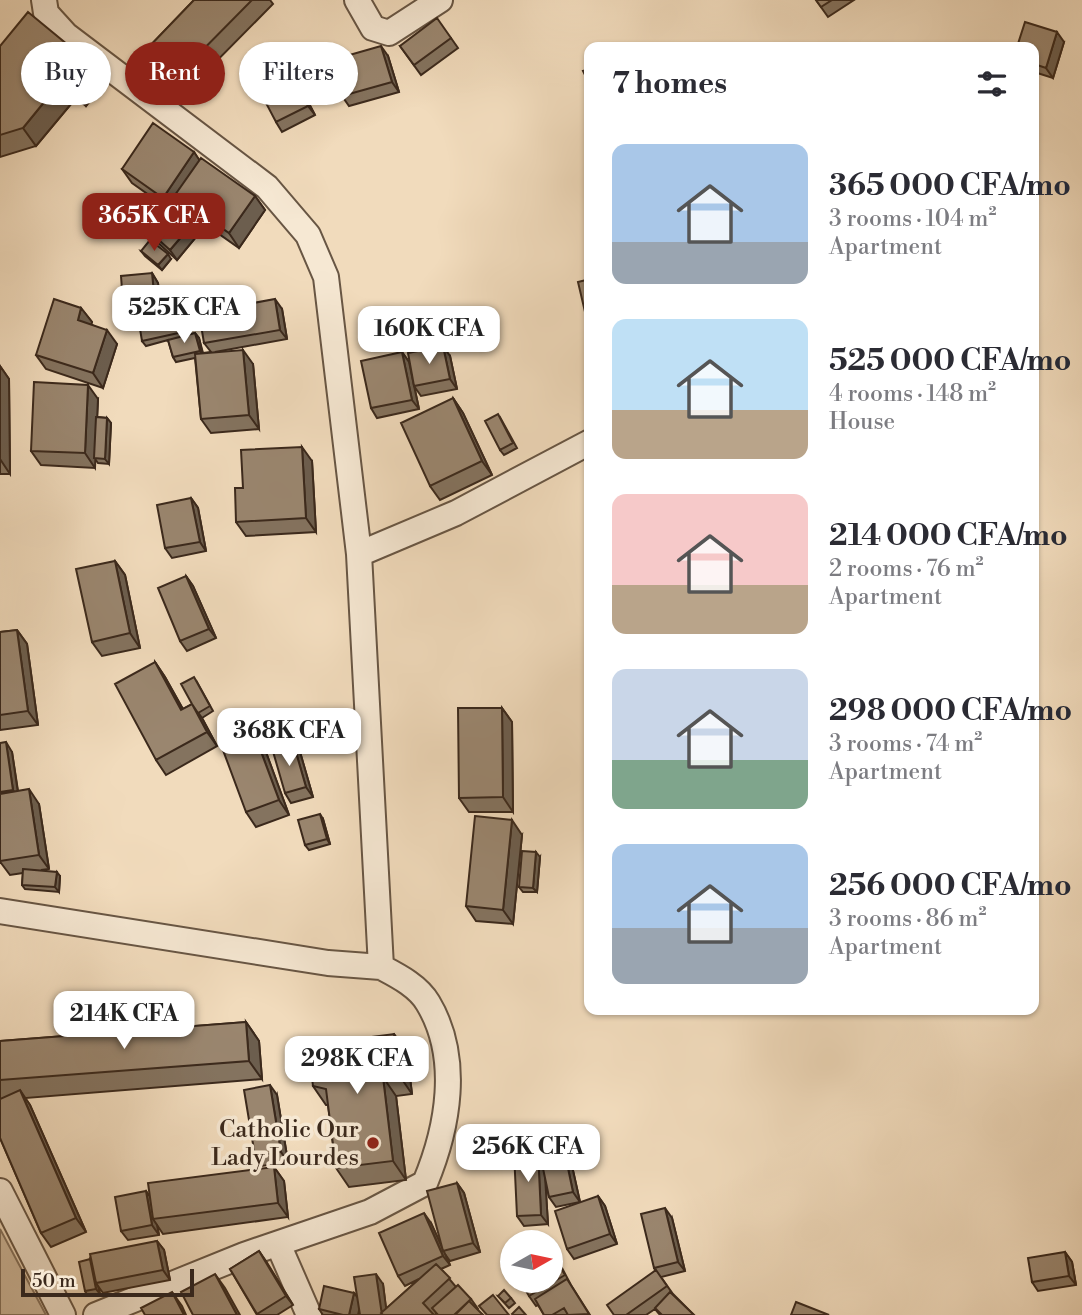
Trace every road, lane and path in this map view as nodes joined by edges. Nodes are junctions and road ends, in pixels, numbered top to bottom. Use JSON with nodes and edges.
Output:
{"nodes":[{"id":1,"x":44,"y":0,"type":"edge"},
{"id":2,"x":357,"y":0,"type":"edge"},
{"id":3,"x":440,"y":0,"type":"edge"},
{"id":4,"x":584,"y":445,"type":"edge"},
{"id":5,"x":359,"y":554,"type":"junction"},
{"id":6,"x":0,"y":911,"type":"edge"},
{"id":7,"x":381,"y":967,"type":"junction"},
{"id":8,"x":0,"y":1191,"type":"edge"},
{"id":9,"x":278,"y":1244,"type":"junction"},
{"id":10,"x":63,"y":1315,"type":"edge"},
{"id":11,"x":96,"y":1315,"type":"edge"},
{"id":12,"x":309,"y":1315,"type":"edge"}],
"edges":[{"from":1,"to":5,"type":"street"},
{"from":2,"to":3,"type":"street"},
{"from":4,"to":5,"type":"street"},
{"from":5,"to":7,"type":"street"},
{"from":6,"to":7,"type":"street"},
{"from":7,"to":9,"type":"street"},
{"from":8,"to":10,"type":"street"},
{"from":9,"to":11,"type":"street"},
{"from":9,"to":12,"type":"street"}]}
